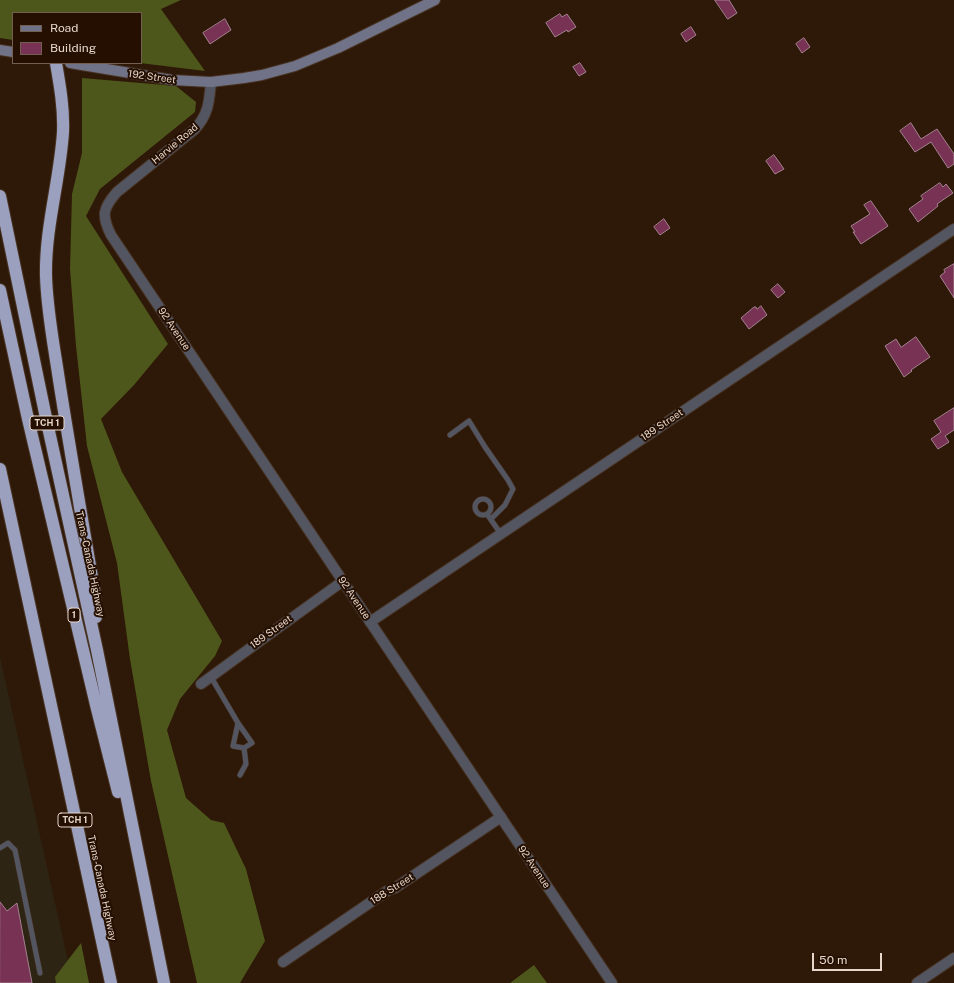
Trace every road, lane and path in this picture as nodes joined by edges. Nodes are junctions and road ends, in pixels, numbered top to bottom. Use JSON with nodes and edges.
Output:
{"nodes":[{"id":1,"x":435,"y":0,"type":"edge"},
{"id":2,"x":56,"y":64,"type":"edge"},
{"id":3,"x":76,"y":64,"type":"edge"},
{"id":4,"x":211,"y":82,"type":"junction"},
{"id":5,"x":0,"y":196,"type":"edge"},
{"id":6,"x":105,"y":210,"type":"joint"},
{"id":7,"x":954,"y":228,"type":"edge"},
{"id":8,"x":0,"y":290,"type":"edge"},
{"id":9,"x":450,"y":435,"type":"dead end"},
{"id":10,"x":1,"y":474,"type":"edge"},
{"id":11,"x":487,"y":513,"type":"dead end"},
{"id":12,"x":491,"y":520,"type":"junction"},
{"id":13,"x":501,"y":534,"type":"junction"},
{"id":14,"x":343,"y":581,"type":"junction"},
{"id":15,"x":370,"y":622,"type":"junction"},
{"id":16,"x":97,"y":650,"type":"junction"},
{"id":17,"x":211,"y":677,"type":"junction"},
{"id":18,"x":201,"y":684,"type":"dead end"},
{"id":19,"x":238,"y":723,"type":"junction"},
{"id":20,"x":244,"y":748,"type":"junction"},
{"id":21,"x":240,"y":775,"type":"dead end"},
{"id":22,"x":501,"y":818,"type":"junction"},
{"id":23,"x":0,"y":848,"type":"edge"},
{"id":24,"x":155,"y":939,"type":"junction"},
{"id":25,"x":954,"y":958,"type":"edge"},
{"id":26,"x":283,"y":962,"type":"dead end"},
{"id":27,"x":40,"y":974,"type":"dead end"},
{"id":28,"x":111,"y":983,"type":"edge"},
{"id":29,"x":164,"y":983,"type":"edge"},
{"id":30,"x":612,"y":983,"type":"edge"},
{"id":31,"x":917,"y":983,"type":"edge"}],
"edges":[{"from":1,"to":4,"type":"main road"},
{"from":2,"to":16,"type":"highway"},
{"from":3,"to":4,"type":"main road","name":"192 Street"},
{"from":4,"to":6,"type":"street","name":"Harvie Road"},
{"from":5,"to":16,"type":"highway","name":"Trans-Canada Highway","number":"TCH 1"},
{"from":6,"to":14,"type":"street","name":"92 Avenue"},
{"from":7,"to":13,"type":"street","name":"189 Street"},
{"from":8,"to":24,"type":"highway","name":"Trans-Canada Highway","number":"1"},
{"from":9,"to":12,"type":"lane"},
{"from":10,"to":28,"type":"highway","name":"Trans-Canada Highway","number":"TCH 1"},
{"from":11,"to":12,"type":"lane"},
{"from":12,"to":13,"type":"lane"},
{"from":13,"to":15,"type":"street","name":"189 Street"},
{"from":14,"to":15,"type":"street","name":"92 Avenue"},
{"from":14,"to":17,"type":"street","name":"189 Street"},
{"from":15,"to":22,"type":"street","name":"92 Avenue"},
{"from":16,"to":24,"type":"highway","name":"Trans-Canada Highway","number":"TCH 1"},
{"from":17,"to":18,"type":"street","name":"189 Street"},
{"from":17,"to":19,"type":"lane"},
{"from":19,"to":20,"type":"lane"},
{"from":19,"to":20,"type":"lane"},
{"from":20,"to":21,"type":"lane"},
{"from":22,"to":26,"type":"street","name":"188 Street"},
{"from":22,"to":30,"type":"street","name":"92 Avenue"},
{"from":23,"to":27,"type":"lane"},
{"from":24,"to":29,"type":"highway","name":"Trans-Canada Highway","number":"TCH 1"},
{"from":25,"to":31,"type":"street"}]}
